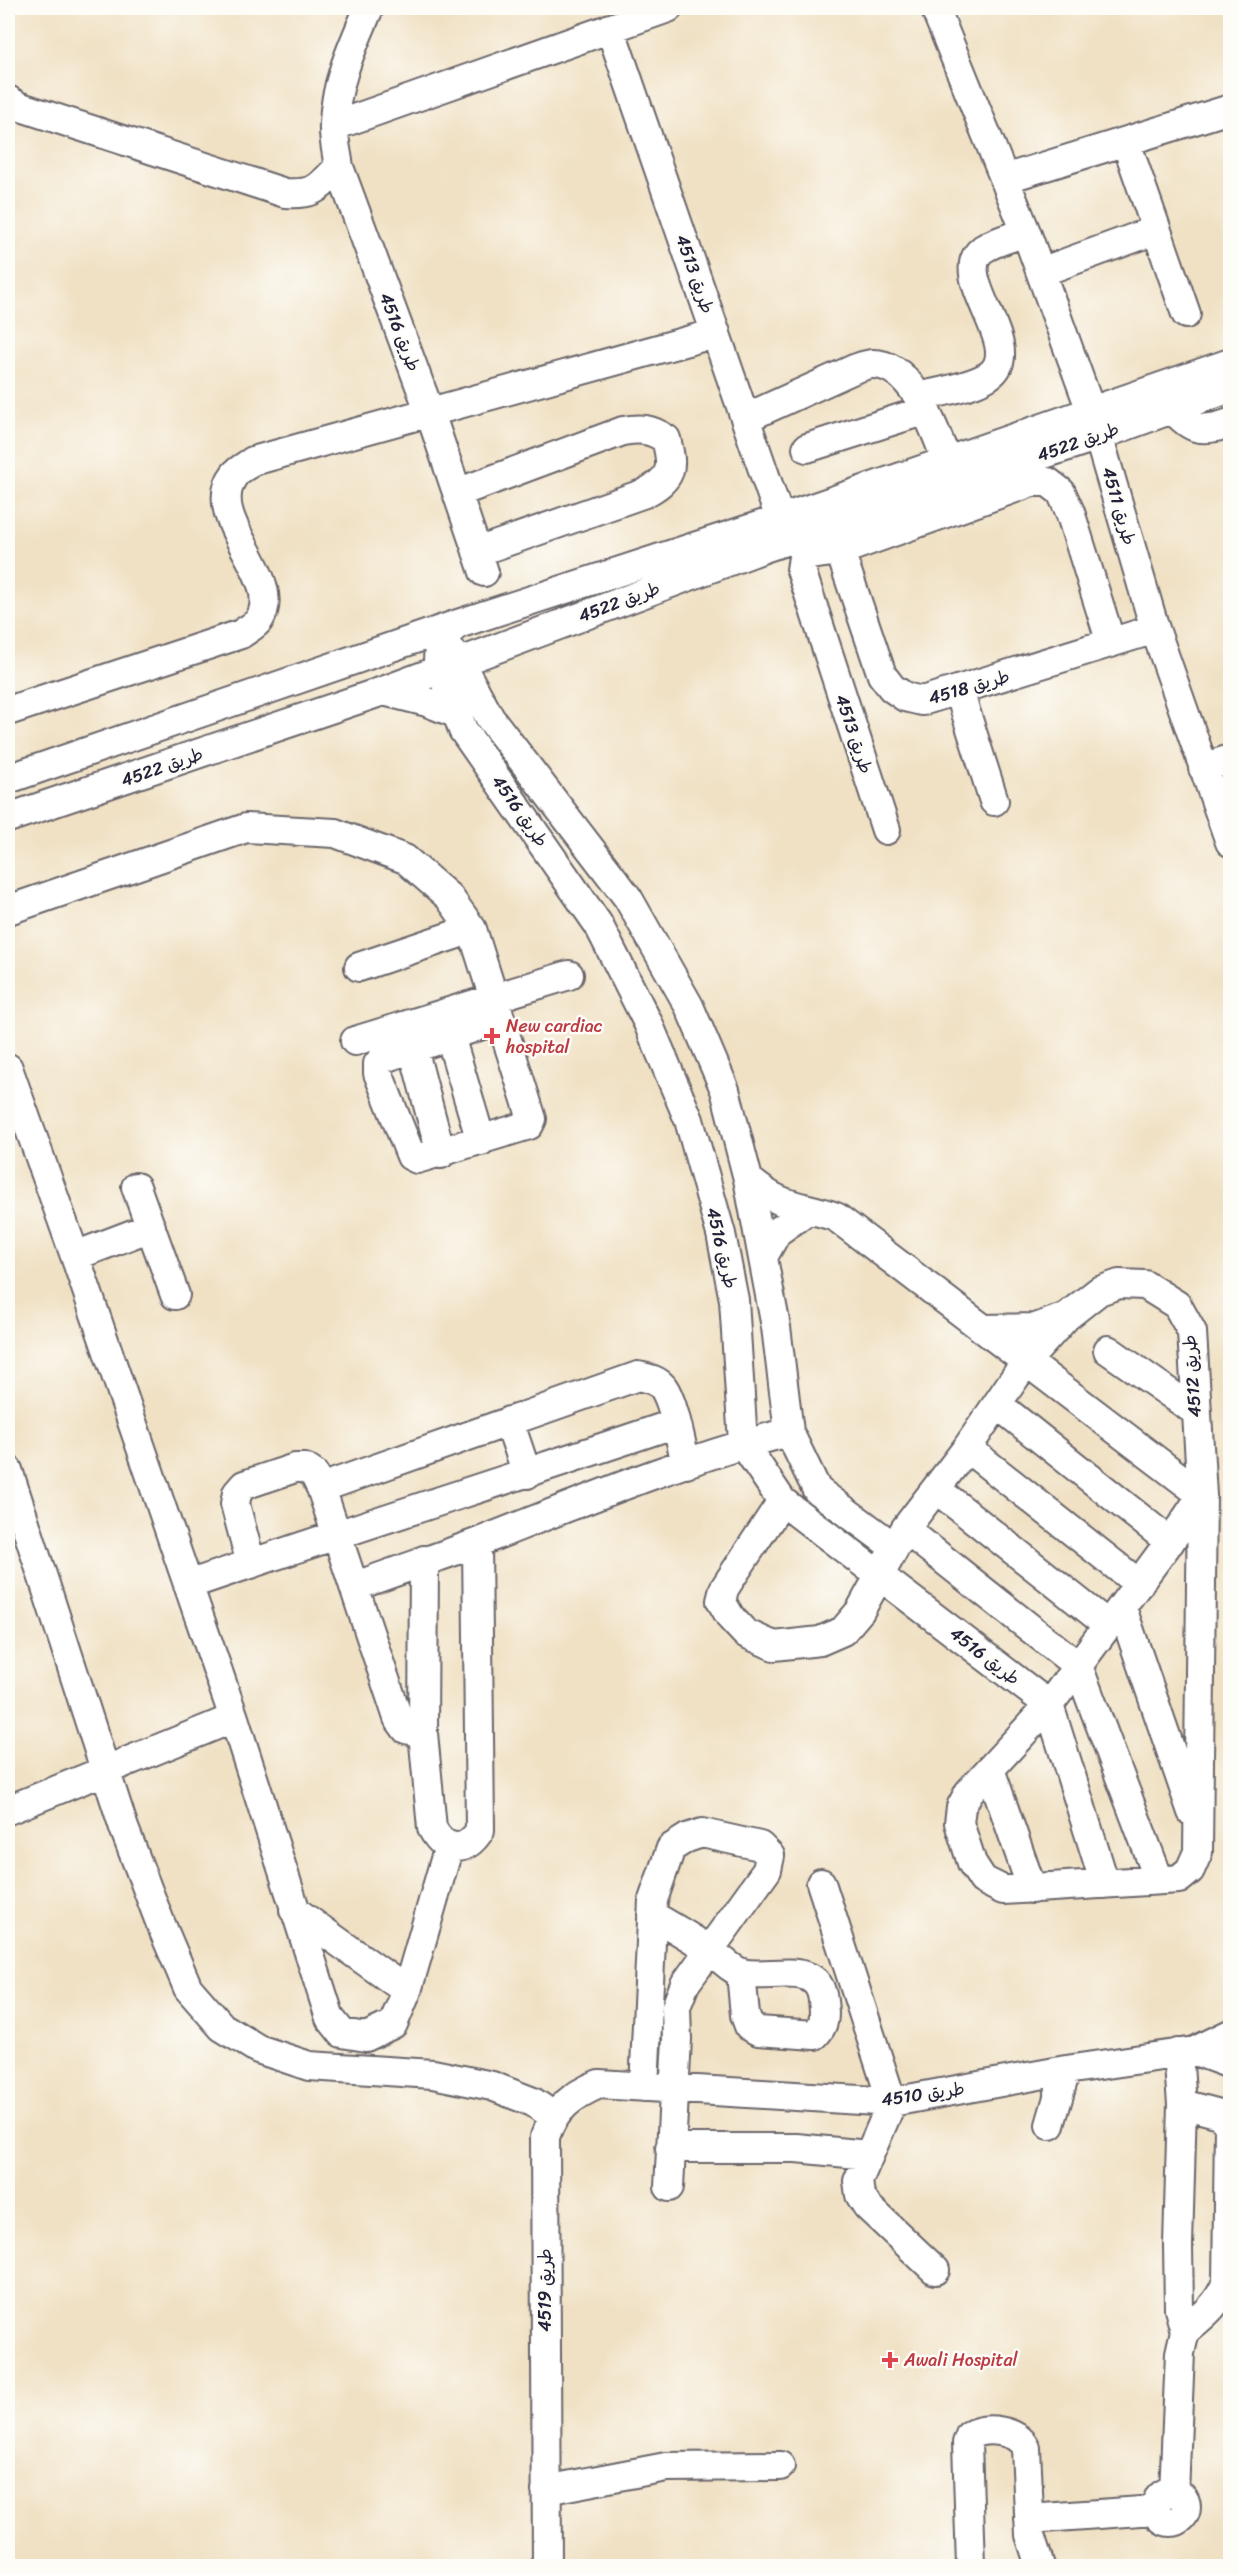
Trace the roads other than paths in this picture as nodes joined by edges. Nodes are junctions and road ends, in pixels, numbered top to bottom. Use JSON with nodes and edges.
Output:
{"nodes":[{"id":1,"x":369,"y":8,"type":"edge"},
{"id":2,"x":669,"y":8,"type":"edge"},
{"id":3,"x":935,"y":8,"type":"edge"},
{"id":4,"x":610,"y":28,"type":"junction"},
{"id":5,"x":8,"y":100,"type":"edge"},
{"id":6,"x":1230,"y":109,"type":"edge"},
{"id":7,"x":334,"y":126,"type":"junction"},
{"id":8,"x":1126,"y":142,"type":"junction"},
{"id":9,"x":339,"y":167,"type":"junction"},
{"id":10,"x":1005,"y":179,"type":"junction"},
{"id":11,"x":1156,"y":230,"type":"junction"},
{"id":12,"x":1026,"y":232,"type":"junction"},
{"id":13,"x":1041,"y":272,"type":"junction"},
{"id":14,"x":1186,"y":314,"type":"dead end"},
{"id":15,"x":716,"y":333,"type":"junction"},
{"id":16,"x":1230,"y":363,"type":"edge"},
{"id":17,"x":1230,"y":388,"type":"edge"},
{"id":18,"x":922,"y":404,"type":"junction"},
{"id":19,"x":1172,"y":408,"type":"junction"},
{"id":20,"x":430,"y":413,"type":"junction"},
{"id":21,"x":746,"y":418,"type":"junction"},
{"id":22,"x":1094,"y":423,"type":"junction"},
{"id":23,"x":1230,"y":423,"type":"edge"},
{"id":24,"x":807,"y":448,"type":"dead end"},
{"id":25,"x":947,"y":461,"type":"junction"},
{"id":26,"x":457,"y":493,"type":"junction"},
{"id":27,"x":780,"y":519,"type":"junction"},
{"id":28,"x":840,"y":551,"type":"junction"},
{"id":29,"x":804,"y":553,"type":"junction"},
{"id":30,"x":1155,"y":629,"type":"junction"},
{"id":31,"x":1111,"y":643,"type":"junction"},
{"id":32,"x":501,"y":645,"type":"junction"},
{"id":33,"x":449,"y":649,"type":"junction"},
{"id":34,"x":383,"y":691,"type":"junction"},
{"id":35,"x":960,"y":691,"type":"junction"},
{"id":36,"x":467,"y":707,"type":"junction"},
{"id":37,"x":8,"y":711,"type":"edge"},
{"id":38,"x":1230,"y":759,"type":"edge"},
{"id":39,"x":1203,"y":768,"type":"junction"},
{"id":40,"x":8,"y":779,"type":"edge"},
{"id":41,"x":994,"y":801,"type":"dead end"},
{"id":42,"x":8,"y":818,"type":"edge"},
{"id":43,"x":886,"y":830,"type":"dead end"},
{"id":44,"x":1230,"y":842,"type":"edge"},
{"id":45,"x":8,"y":910,"type":"edge"},
{"id":46,"x":472,"y":929,"type":"junction"},
{"id":47,"x":359,"y":967,"type":"dead end"},
{"id":48,"x":569,"y":975,"type":"dead end"},
{"id":49,"x":497,"y":1009,"type":"junction"},
{"id":50,"x":450,"y":1036,"type":"junction"},
{"id":51,"x":355,"y":1041,"type":"dead end"},
{"id":52,"x":413,"y":1048,"type":"junction"},
{"id":53,"x":8,"y":1068,"type":"edge"},
{"id":54,"x":481,"y":1141,"type":"junction"},
{"id":55,"x":441,"y":1154,"type":"junction"},
{"id":56,"x":748,"y":1179,"type":"junction"},
{"id":57,"x":136,"y":1187,"type":"dead end"},
{"id":58,"x":807,"y":1211,"type":"junction"},
{"id":59,"x":151,"y":1227,"type":"junction"},
{"id":60,"x":75,"y":1256,"type":"junction"},
{"id":61,"x":763,"y":1257,"type":"junction"},
{"id":62,"x":175,"y":1295,"type":"dead end"},
{"id":63,"x":1066,"y":1317,"type":"junction"},
{"id":64,"x":984,"y":1329,"type":"junction"},
{"id":65,"x":1108,"y":1350,"type":"dead end"},
{"id":66,"x":1027,"y":1360,"type":"junction"},
{"id":67,"x":998,"y":1404,"type":"junction"},
{"id":68,"x":1195,"y":1411,"type":"junction"},
{"id":69,"x":509,"y":1421,"type":"junction"},
{"id":70,"x":676,"y":1423,"type":"junction"},
{"id":71,"x":789,"y":1432,"type":"junction"},
{"id":72,"x":743,"y":1443,"type":"junction"},
{"id":73,"x":967,"y":1448,"type":"junction"},
{"id":74,"x":686,"y":1464,"type":"junction"},
{"id":75,"x":8,"y":1470,"type":"edge"},
{"id":76,"x":527,"y":1473,"type":"junction"},
{"id":77,"x":321,"y":1488,"type":"junction"},
{"id":78,"x":936,"y":1490,"type":"junction"},
{"id":79,"x":1202,"y":1495,"type":"junction"},
{"id":80,"x":782,"y":1501,"type":"junction"},
{"id":81,"x":336,"y":1534,"type":"junction"},
{"id":82,"x":900,"y":1538,"type":"junction"},
{"id":83,"x":1170,"y":1542,"type":"junction"},
{"id":84,"x":477,"y":1543,"type":"junction"},
{"id":85,"x":424,"y":1560,"type":"junction"},
{"id":86,"x":251,"y":1564,"type":"junction"},
{"id":87,"x":880,"y":1574,"type":"junction"},
{"id":88,"x":1139,"y":1584,"type":"junction"},
{"id":89,"x":188,"y":1585,"type":"junction"},
{"id":90,"x":354,"y":1587,"type":"junction"},
{"id":91,"x":1115,"y":1617,"type":"junction"},
{"id":92,"x":1078,"y":1666,"type":"junction"},
{"id":93,"x":1049,"y":1706,"type":"junction"},
{"id":94,"x":234,"y":1718,"type":"junction"},
{"id":95,"x":423,"y":1733,"type":"junction"},
{"id":96,"x":990,"y":1769,"type":"junction"},
{"id":97,"x":104,"y":1772,"type":"junction"},
{"id":98,"x":8,"y":1810,"type":"edge"},
{"id":99,"x":1198,"y":1831,"type":"junction"},
{"id":100,"x":449,"y":1846,"type":"junction"},
{"id":101,"x":1159,"y":1880,"type":"junction"},
{"id":102,"x":820,"y":1883,"type":"dead end"},
{"id":103,"x":1105,"y":1884,"type":"junction"},
{"id":104,"x":1032,"y":1888,"type":"junction"},
{"id":105,"x":294,"y":1910,"type":"junction"},
{"id":106,"x":652,"y":1915,"type":"junction"},
{"id":107,"x":710,"y":1950,"type":"junction"},
{"id":108,"x":741,"y":1973,"type":"dead end"},
{"id":109,"x":407,"y":1991,"type":"junction"},
{"id":110,"x":1230,"y":2034,"type":"edge"},
{"id":111,"x":1186,"y":2052,"type":"junction"},
{"id":112,"x":1230,"y":2064,"type":"edge"},
{"id":113,"x":1066,"y":2070,"type":"junction"},
{"id":114,"x":644,"y":2087,"type":"junction"},
{"id":115,"x":673,"y":2089,"type":"junction"},
{"id":116,"x":892,"y":2102,"type":"junction"},
{"id":117,"x":1182,"y":2104,"type":"junction"},
{"id":118,"x":555,"y":2117,"type":"junction"},
{"id":119,"x":1050,"y":2125,"type":"dead end"},
{"id":120,"x":670,"y":2148,"type":"junction"},
{"id":121,"x":868,"y":2155,"type":"junction"},
{"id":122,"x":669,"y":2187,"type":"dead end"},
{"id":123,"x":935,"y":2270,"type":"dead end"},
{"id":124,"x":1185,"y":2331,"type":"junction"},
{"id":125,"x":780,"y":2466,"type":"dead end"},
{"id":126,"x":546,"y":2490,"type":"junction"},
{"id":127,"x":1029,"y":2519,"type":"junction"},
{"id":128,"x":547,"y":2566,"type":"edge"},
{"id":129,"x":971,"y":2566,"type":"edge"},
{"id":130,"x":1040,"y":2566,"type":"edge"}],
"edges":[{"from":1,"to":7,"type":"street","name":"طريق 4516"},
{"from":2,"to":4,"type":"street"},
{"from":3,"to":10,"type":"street","name":"طريق 4511"},
{"from":4,"to":7,"type":"street"},
{"from":4,"to":15,"type":"street","name":"طريق 4513"},
{"from":5,"to":9,"type":"street"},
{"from":6,"to":8,"type":"street"},
{"from":7,"to":9,"type":"street","name":"طريق 4516"},
{"from":8,"to":10,"type":"street"},
{"from":8,"to":11,"type":"street"},
{"from":9,"to":20,"type":"street","name":"طريق 4516"},
{"from":10,"to":12,"type":"street","name":"طريق 4511"},
{"from":11,"to":13,"type":"street"},
{"from":11,"to":14,"type":"street"},
{"from":12,"to":13,"type":"street","name":"طريق 4511"},
{"from":12,"to":18,"type":"street"},
{"from":13,"to":22,"type":"street","name":"طريق 4511"},
{"from":15,"to":20,"type":"street"},
{"from":15,"to":21,"type":"street","name":"طريق 4513"},
{"from":16,"to":22,"type":"street","name":"طريق 4522"},
{"from":17,"to":19,"type":"street","name":"طريق 4522"},
{"from":18,"to":21,"type":"street"},
{"from":18,"to":24,"type":"street"},
{"from":18,"to":25,"type":"street"},
{"from":19,"to":22,"type":"street","name":"طريق 4522"},
{"from":19,"to":23,"type":"street"},
{"from":20,"to":26,"type":"street","name":"طريق 4516"},
{"from":20,"to":37,"type":"street"},
{"from":21,"to":27,"type":"street","name":"طريق 4513"},
{"from":22,"to":25,"type":"street","name":"طريق 4522"},
{"from":22,"to":29,"type":"street","name":"طريق 4522"},
{"from":22,"to":30,"type":"street","name":"طريق 4511"},
{"from":25,"to":27,"type":"street","name":"طريق 4522"},
{"from":26,"to":26,"type":"street","name":"طريق 4516"},
{"from":27,"to":33,"type":"street","name":"طريق 4522"},
{"from":28,"to":29,"type":"street"},
{"from":28,"to":31,"type":"street"},
{"from":28,"to":35,"type":"street","name":"طريق 4518"},
{"from":29,"to":32,"type":"street","name":"طريق 4522"},
{"from":29,"to":43,"type":"street","name":"طريق 4513"},
{"from":30,"to":31,"type":"street","name":"طريق 4518"},
{"from":30,"to":39,"type":"street","name":"طريق 4511"},
{"from":31,"to":35,"type":"street","name":"طريق 4518"},
{"from":32,"to":33,"type":"street","name":"طريق 4522"},
{"from":32,"to":36,"type":"street"},
{"from":33,"to":34,"type":"street","name":"طريق 4522"},
{"from":33,"to":36,"type":"street","name":"طريق 4516"},
{"from":33,"to":40,"type":"street","name":"طريق 4522"},
{"from":34,"to":36,"type":"street"},
{"from":34,"to":42,"type":"street","name":"طريق 4522"},
{"from":35,"to":41,"type":"street"},
{"from":36,"to":56,"type":"street","name":"طريق 4516"},
{"from":36,"to":72,"type":"street","name":"طريق 4516"},
{"from":38,"to":39,"type":"street"},
{"from":39,"to":44,"type":"street","name":"طريق 4511"},
{"from":45,"to":46,"type":"street"},
{"from":46,"to":47,"type":"street"},
{"from":46,"to":49,"type":"street"},
{"from":48,"to":49,"type":"street"},
{"from":49,"to":50,"type":"street"},
{"from":49,"to":51,"type":"street"},
{"from":49,"to":54,"type":"street"},
{"from":50,"to":52,"type":"street"},
{"from":50,"to":54,"type":"street"},
{"from":52,"to":55,"type":"street"},
{"from":52,"to":55,"type":"street"},
{"from":53,"to":60,"type":"street"},
{"from":54,"to":55,"type":"street"},
{"from":56,"to":58,"type":"street"},
{"from":56,"to":61,"type":"street","name":"طريق 4516"},
{"from":57,"to":59,"type":"street"},
{"from":58,"to":61,"type":"street"},
{"from":58,"to":64,"type":"street"},
{"from":59,"to":60,"type":"street"},
{"from":59,"to":62,"type":"street"},
{"from":60,"to":89,"type":"street"},
{"from":61,"to":71,"type":"street","name":"طريق 4516"},
{"from":63,"to":64,"type":"street"},
{"from":63,"to":66,"type":"street","name":"طريق 4512"},
{"from":63,"to":68,"type":"street","name":"طريق 4512"},
{"from":64,"to":66,"type":"street"},
{"from":65,"to":68,"type":"street"},
{"from":66,"to":67,"type":"street","name":"طريق 4512"},
{"from":66,"to":79,"type":"street"},
{"from":67,"to":73,"type":"street","name":"طريق 4512"},
{"from":67,"to":83,"type":"street"},
{"from":68,"to":79,"type":"street","name":"طريق 4512"},
{"from":69,"to":70,"type":"street"},
{"from":69,"to":76,"type":"street"},
{"from":69,"to":77,"type":"street"},
{"from":70,"to":74,"type":"street"},
{"from":70,"to":76,"type":"street"},
{"from":71,"to":72,"type":"street"},
{"from":71,"to":82,"type":"street","name":"طريق 4516"},
{"from":72,"to":74,"type":"street"},
{"from":72,"to":80,"type":"street","name":"طريق 4516"},
{"from":73,"to":78,"type":"street","name":"طريق 4512"},
{"from":73,"to":88,"type":"street"},
{"from":74,"to":84,"type":"street"},
{"from":75,"to":97,"type":"street"},
{"from":76,"to":81,"type":"street"},
{"from":77,"to":81,"type":"street"},
{"from":77,"to":86,"type":"street"},
{"from":78,"to":82,"type":"street","name":"طريق 4512"},
{"from":78,"to":91,"type":"street"},
{"from":79,"to":83,"type":"street"},
{"from":79,"to":99,"type":"street","name":"طريق 4512"},
{"from":80,"to":87,"type":"street","name":"طريق 4516"},
{"from":80,"to":87,"type":"street"},
{"from":81,"to":86,"type":"street"},
{"from":81,"to":90,"type":"street"},
{"from":82,"to":87,"type":"street","name":"طريق 4512"},
{"from":82,"to":92,"type":"street","name":"طريق 4516"},
{"from":83,"to":88,"type":"street"},
{"from":84,"to":85,"type":"street"},
{"from":84,"to":100,"type":"street"},
{"from":85,"to":90,"type":"street"},
{"from":85,"to":95,"type":"street"},
{"from":86,"to":89,"type":"street"},
{"from":87,"to":93,"type":"street","name":"طريق 4516"},
{"from":88,"to":91,"type":"street"},
{"from":89,"to":94,"type":"street"},
{"from":90,"to":95,"type":"street"},
{"from":91,"to":92,"type":"street"},
{"from":91,"to":99,"type":"street"},
{"from":92,"to":93,"type":"street"},
{"from":92,"to":101,"type":"street"},
{"from":93,"to":96,"type":"street","name":"طريق 4512"},
{"from":93,"to":103,"type":"street"},
{"from":94,"to":97,"type":"street"},
{"from":94,"to":105,"type":"street"},
{"from":95,"to":100,"type":"street"},
{"from":96,"to":104,"type":"street"},
{"from":96,"to":104,"type":"street","name":"طريق 4512"},
{"from":97,"to":98,"type":"street"},
{"from":97,"to":118,"type":"street"},
{"from":99,"to":101,"type":"street","name":"طريق 4512"},
{"from":100,"to":109,"type":"street"},
{"from":101,"to":103,"type":"street","name":"طريق 4512"},
{"from":102,"to":116,"type":"street"},
{"from":103,"to":104,"type":"street","name":"طريق 4512"},
{"from":105,"to":109,"type":"street"},
{"from":105,"to":109,"type":"street"},
{"from":106,"to":107,"type":"street"},
{"from":106,"to":107,"type":"street"},
{"from":106,"to":114,"type":"street"},
{"from":107,"to":108,"type":"street"},
{"from":107,"to":115,"type":"street"},
{"from":110,"to":111,"type":"street"},
{"from":111,"to":112,"type":"street","name":"طريق 4510"},
{"from":111,"to":113,"type":"street","name":"طريق 4510"},
{"from":111,"to":117,"type":"street"},
{"from":113,"to":116,"type":"street","name":"طريق 4510"},
{"from":113,"to":119,"type":"street"},
{"from":114,"to":115,"type":"street","name":"طريق 4510"},
{"from":114,"to":118,"type":"street","name":"طريق 4519"},
{"from":115,"to":116,"type":"street","name":"طريق 4510"},
{"from":115,"to":120,"type":"street"},
{"from":116,"to":121,"type":"street"},
{"from":117,"to":124,"type":"street"},
{"from":117,"to":124,"type":"street"},
{"from":118,"to":126,"type":"street","name":"طريق 4519"},
{"from":120,"to":121,"type":"street"},
{"from":120,"to":122,"type":"street"},
{"from":121,"to":123,"type":"street"},
{"from":124,"to":127,"type":"street"},
{"from":125,"to":126,"type":"street"},
{"from":126,"to":128,"type":"street","name":"طريق 4519"},
{"from":127,"to":129,"type":"street"},
{"from":127,"to":130,"type":"street"}]}
